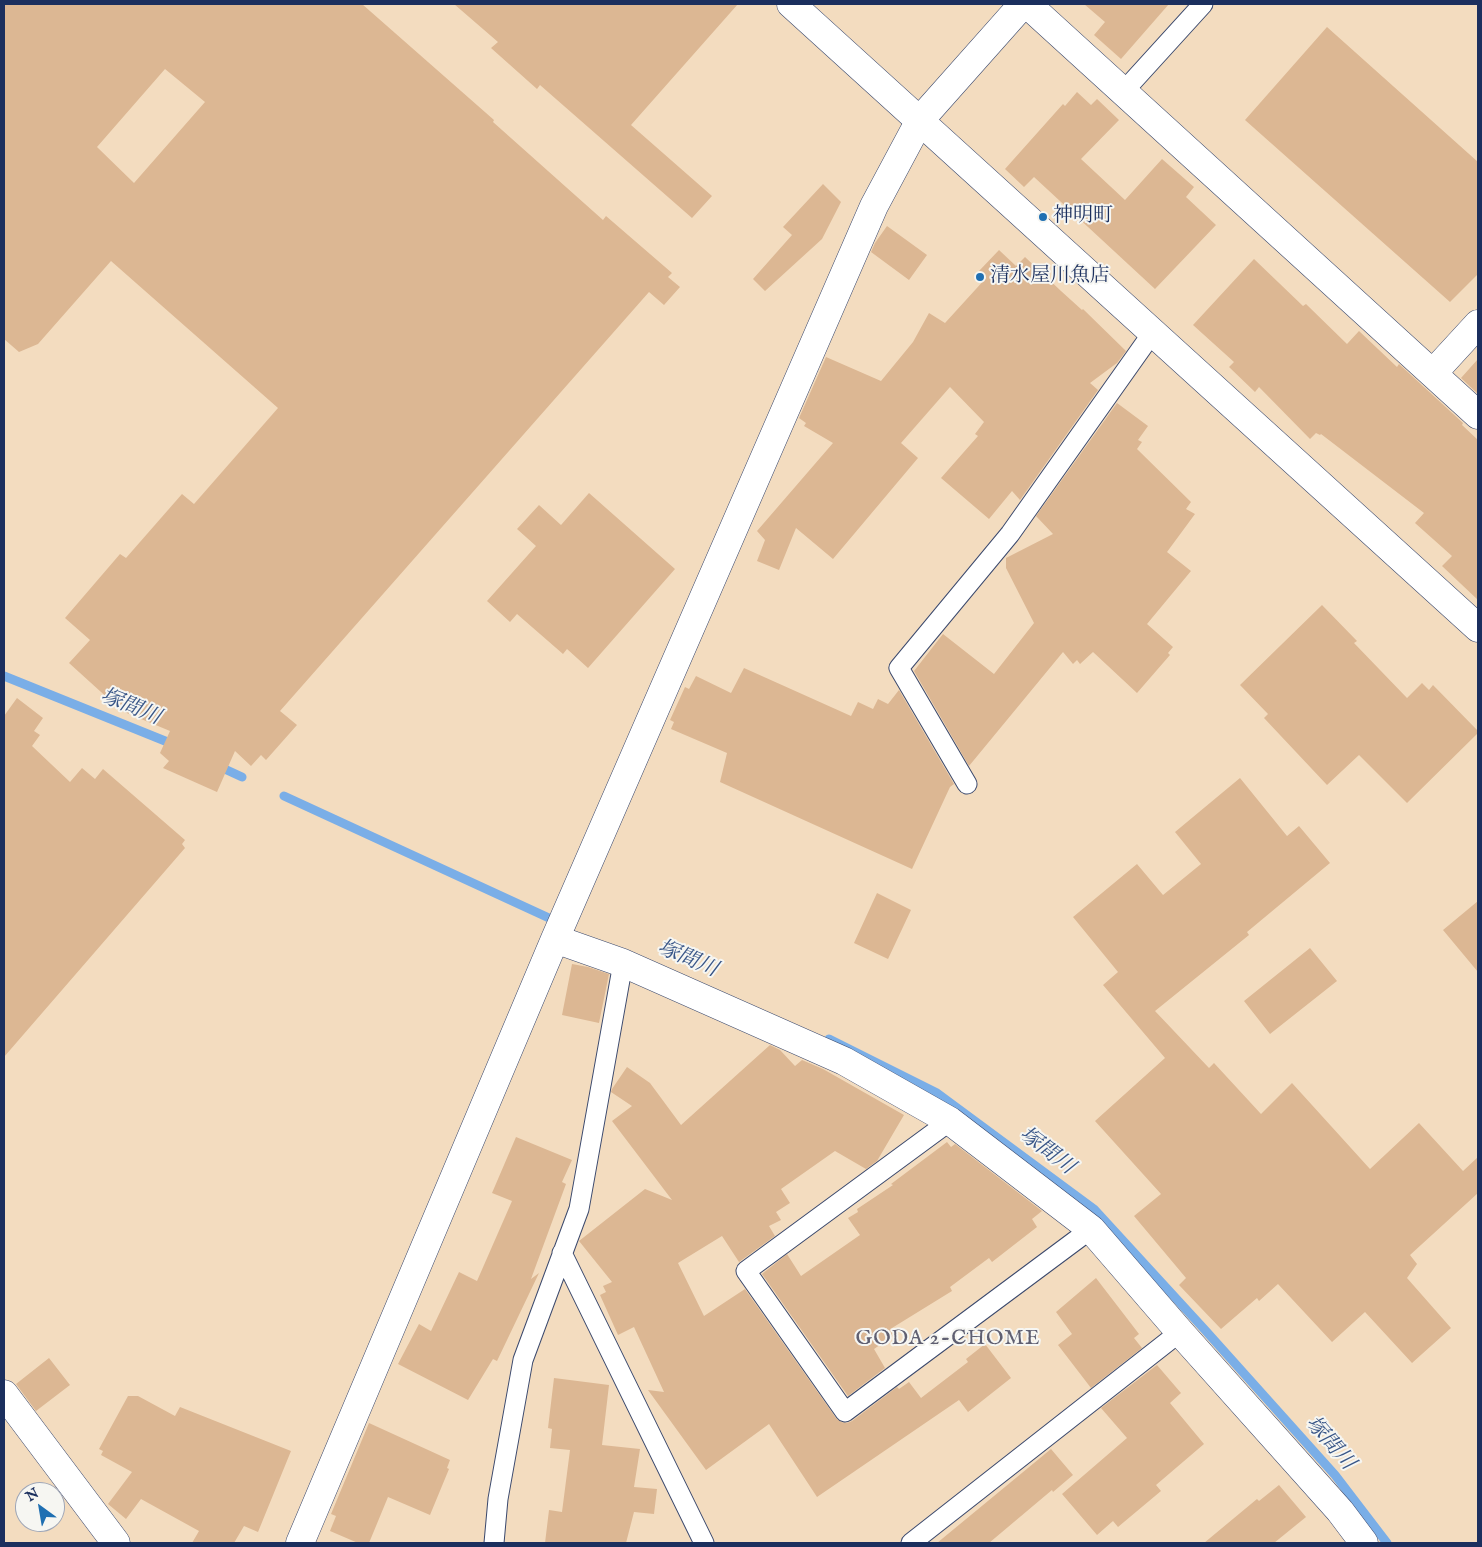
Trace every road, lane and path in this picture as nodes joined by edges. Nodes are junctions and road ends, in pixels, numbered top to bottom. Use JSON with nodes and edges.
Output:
{"nodes":[{"id":1,"x":791,"y":4,"type":"edge"},
{"id":2,"x":1023,"y":4,"type":"edge"},
{"id":3,"x":1027,"y":4,"type":"edge"},
{"id":4,"x":1203,"y":4,"type":"edge"},
{"id":5,"x":1123,"y":92,"type":"junction"},
{"id":6,"x":920,"y":120,"type":"junction"},
{"id":7,"x":1478,"y":324,"type":"edge"},
{"id":8,"x":1153,"y":332,"type":"junction"},
{"id":9,"x":1432,"y":373,"type":"junction"},
{"id":10,"x":1478,"y":416,"type":"edge"},
{"id":11,"x":1478,"y":628,"type":"edge"},
{"id":12,"x":967,"y":784,"type":"dead end"},
{"id":13,"x":555,"y":939,"type":"junction"},
{"id":14,"x":623,"y":963,"type":"junction"},
{"id":15,"x":950,"y":1121,"type":"junction"},
{"id":16,"x":1091,"y":1229,"type":"junction"},
{"id":17,"x":562,"y":1253,"type":"junction"},
{"id":18,"x":1180,"y":1332,"type":"junction"},
{"id":19,"x":4,"y":1394,"type":"edge"},
{"id":20,"x":116,"y":1543,"type":"edge"},
{"id":21,"x":300,"y":1543,"type":"edge"},
{"id":22,"x":494,"y":1543,"type":"edge"},
{"id":23,"x":704,"y":1543,"type":"edge"},
{"id":24,"x":911,"y":1543,"type":"edge"},
{"id":25,"x":1364,"y":1543,"type":"edge"}],
"edges":[{"from":1,"to":6,"type":"street"},
{"from":2,"to":6,"type":"street"},
{"from":3,"to":5,"type":"street"},
{"from":4,"to":5,"type":"lane"},
{"from":5,"to":9,"type":"street"},
{"from":6,"to":8,"type":"street"},
{"from":6,"to":13,"type":"street"},
{"from":7,"to":9,"type":"street"},
{"from":8,"to":11,"type":"street"},
{"from":8,"to":12,"type":"lane"},
{"from":9,"to":10,"type":"street"},
{"from":13,"to":14,"type":"street"},
{"from":13,"to":21,"type":"street"},
{"from":14,"to":15,"type":"street"},
{"from":14,"to":17,"type":"lane"},
{"from":15,"to":16,"type":"street"},
{"from":15,"to":16,"type":"lane"},
{"from":16,"to":18,"type":"street"},
{"from":17,"to":22,"type":"lane"},
{"from":17,"to":23,"type":"lane"},
{"from":18,"to":24,"type":"lane"},
{"from":18,"to":25,"type":"street"},
{"from":19,"to":20,"type":"street"}]}
